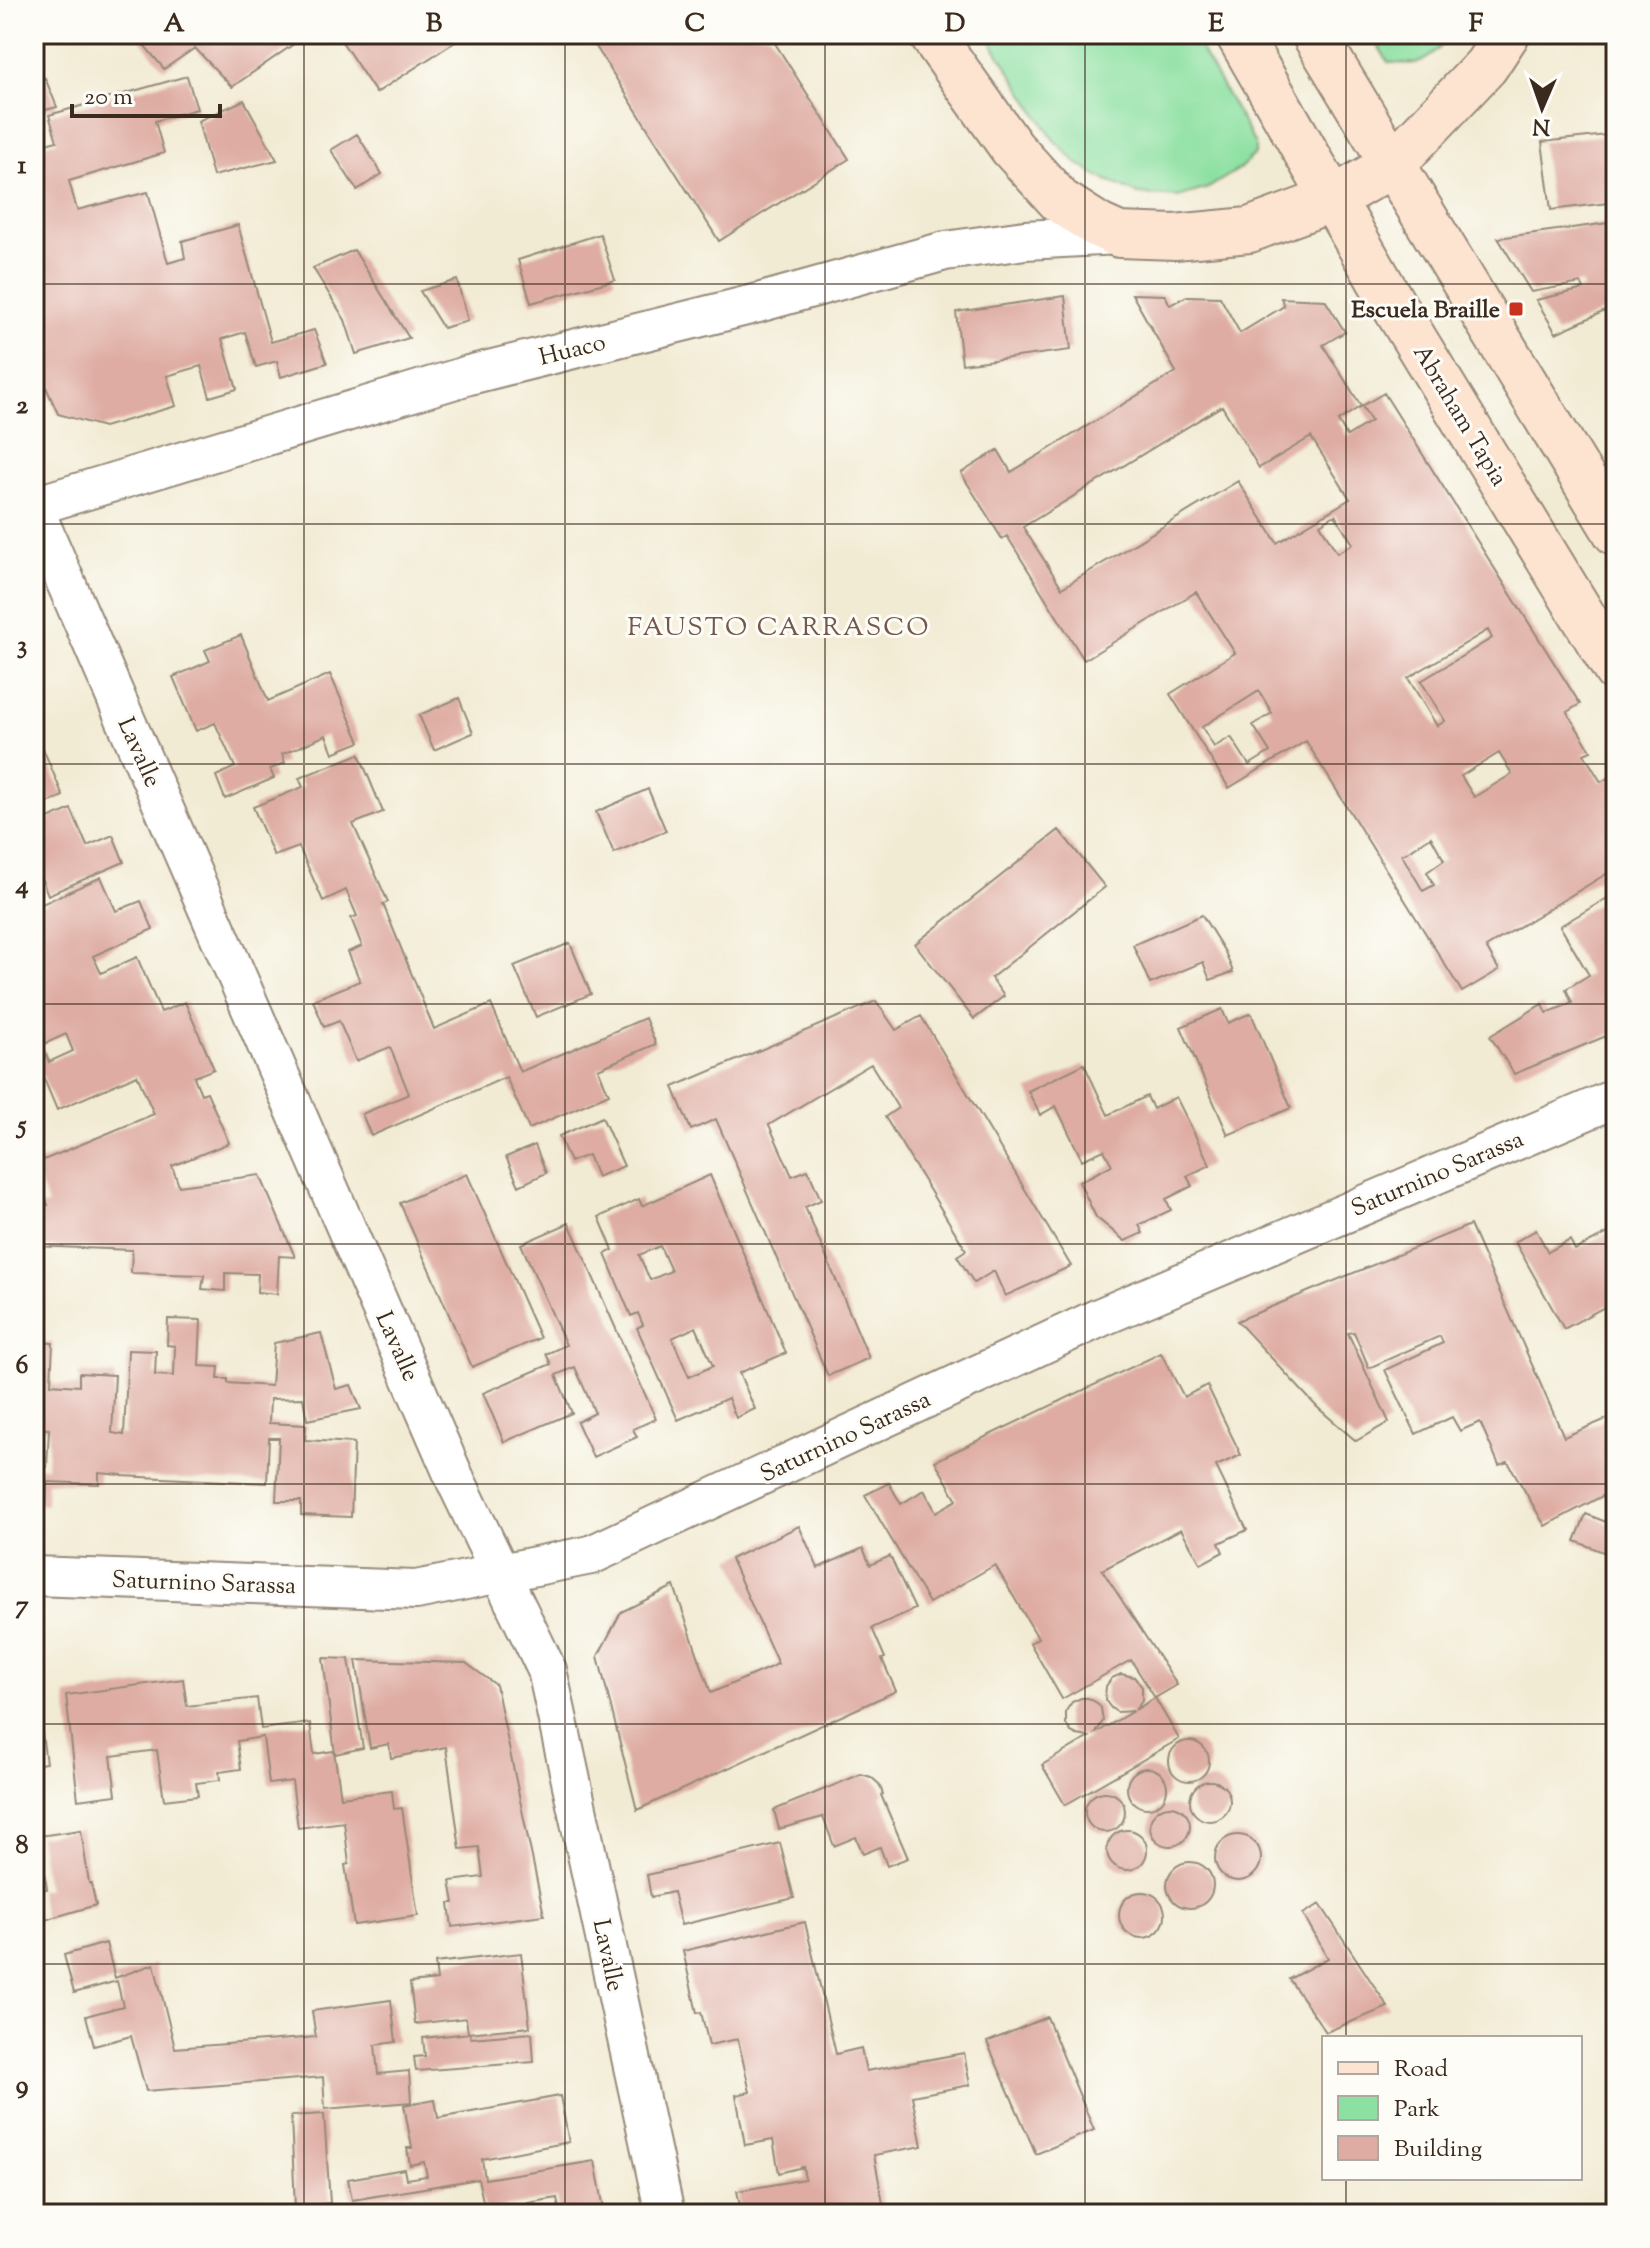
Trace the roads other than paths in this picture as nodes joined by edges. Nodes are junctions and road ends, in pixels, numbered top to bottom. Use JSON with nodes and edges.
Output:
{"nodes":[{"id":1,"x":931,"y":34,"type":"edge"},
{"id":2,"x":1238,"y":34,"type":"edge"},
{"id":3,"x":1314,"y":34,"type":"edge"},
{"id":4,"x":1507,"y":34,"type":"edge"},
{"id":5,"x":1392,"y":165,"type":"junction"},
{"id":6,"x":1333,"y":199,"type":"junction"},
{"id":7,"x":1119,"y":235,"type":"junction"},
{"id":8,"x":34,"y":508,"type":"edge"},
{"id":9,"x":1616,"y":533,"type":"edge"},
{"id":10,"x":1616,"y":670,"type":"edge"},
{"id":11,"x":1616,"y":1098,"type":"edge"},
{"id":12,"x":501,"y":1573,"type":"junction"},
{"id":13,"x":34,"y":1576,"type":"edge"},
{"id":14,"x":665,"y":2214,"type":"edge"}],
"edges":[{"from":1,"to":7,"type":"main road"},
{"from":2,"to":6,"type":"main road","name":"Abraham Tapia"},
{"from":3,"to":5,"type":"main road"},
{"from":4,"to":5,"type":"main road"},
{"from":5,"to":6,"type":"main road"},
{"from":5,"to":9,"type":"main road"},
{"from":6,"to":7,"type":"main road"},
{"from":6,"to":10,"type":"main road","name":"Abraham Tapia"},
{"from":7,"to":8,"type":"street","name":"Huaco"},
{"from":8,"to":12,"type":"street","name":"Lavalle"},
{"from":11,"to":12,"type":"street","name":"Saturnino Sarassa"},
{"from":12,"to":13,"type":"street","name":"Saturnino Sarassa"},
{"from":12,"to":14,"type":"street","name":"Lavalle"}]}
